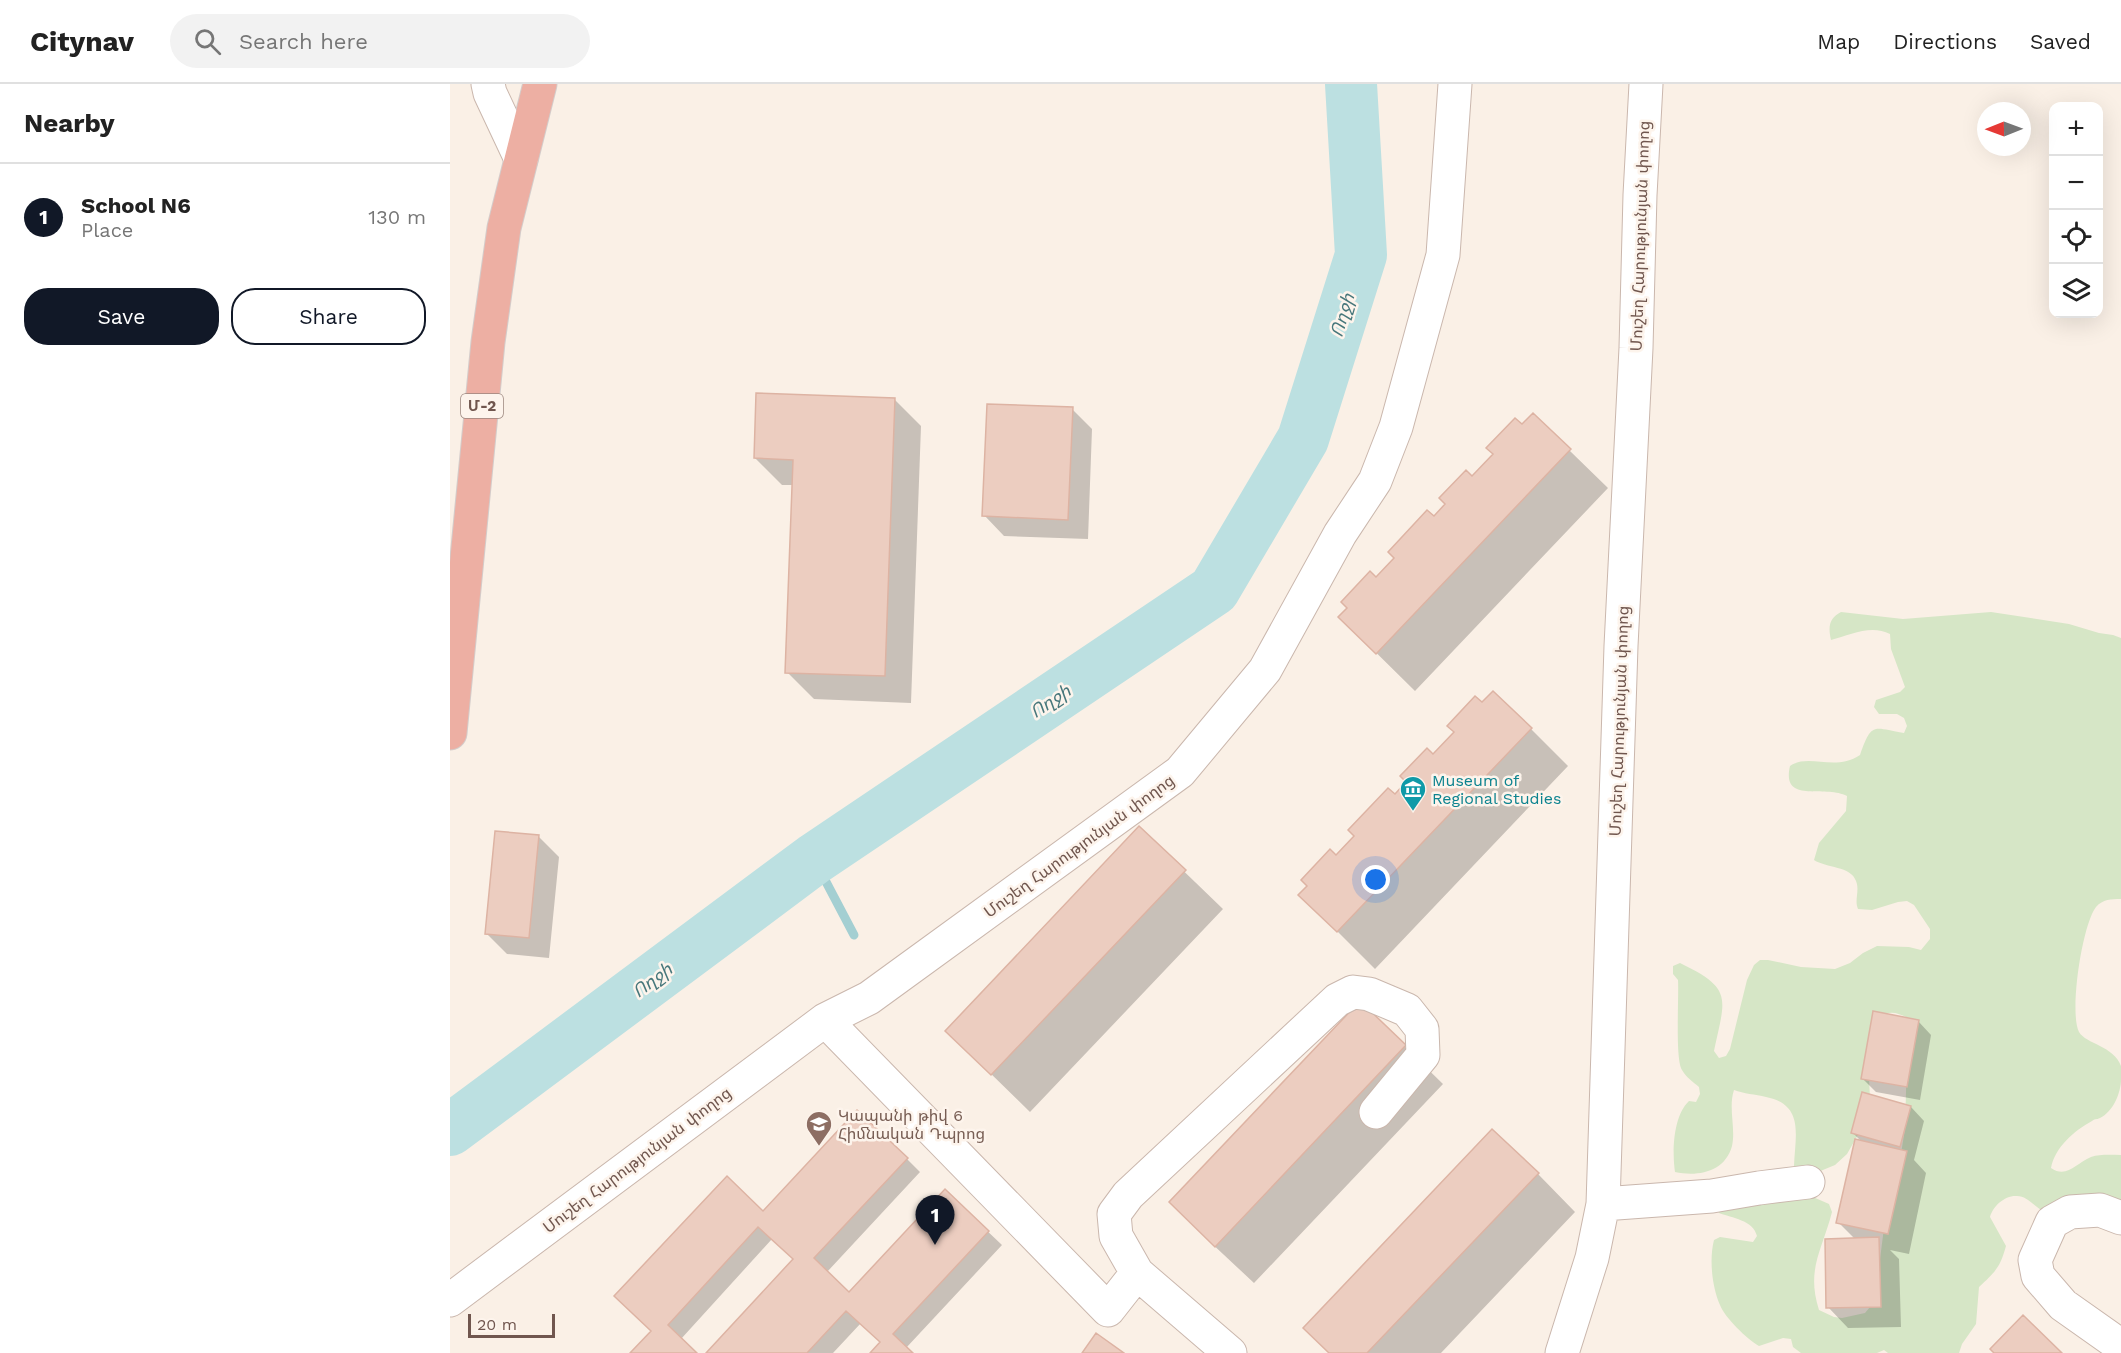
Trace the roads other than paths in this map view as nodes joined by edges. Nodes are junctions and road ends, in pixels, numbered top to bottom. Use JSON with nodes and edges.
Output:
{"nodes":[{"id":1,"x":488,"y":84,"type":"edge"},
{"id":2,"x":540,"y":84,"type":"edge"},
{"id":3,"x":1455,"y":84,"type":"edge"},
{"id":4,"x":1646,"y":84,"type":"edge"},
{"id":5,"x":521,"y":159,"type":"junction"},
{"id":6,"x":450,"y":733,"type":"edge"},
{"id":7,"x":825,"y":1020,"type":"junction"},
{"id":8,"x":1376,"y":1112,"type":"dead end"},
{"id":9,"x":1808,"y":1182,"type":"dead end"},
{"id":10,"x":1603,"y":1204,"type":"junction"},
{"id":11,"x":2121,"y":1218,"type":"edge"},
{"id":12,"x":1137,"y":1273,"type":"junction"},
{"id":13,"x":450,"y":1300,"type":"edge"},
{"id":14,"x":2121,"y":1346,"type":"edge"},
{"id":15,"x":1230,"y":1353,"type":"edge"},
{"id":16,"x":1562,"y":1353,"type":"edge"}],
"edges":[{"from":1,"to":5,"type":"street"},
{"from":2,"to":5,"type":"highway","number":"Մ-2"},
{"from":3,"to":7,"type":"street","name":"Մուշեղ Հարությունյան փողոց"},
{"from":4,"to":10,"type":"street","name":"Մուշեղ Հարությունյան փողոց"},
{"from":5,"to":6,"type":"highway","number":"Մ-2"},
{"from":7,"to":12,"type":"street"},
{"from":7,"to":13,"type":"street","name":"Մուշեղ Հարությունյան փողոց"},
{"from":8,"to":12,"type":"street"},
{"from":9,"to":10,"type":"street"},
{"from":10,"to":16,"type":"street","name":"Մուշեղ Հարությունյան փողոց"},
{"from":11,"to":14,"type":"street"},
{"from":12,"to":15,"type":"street"}]}
